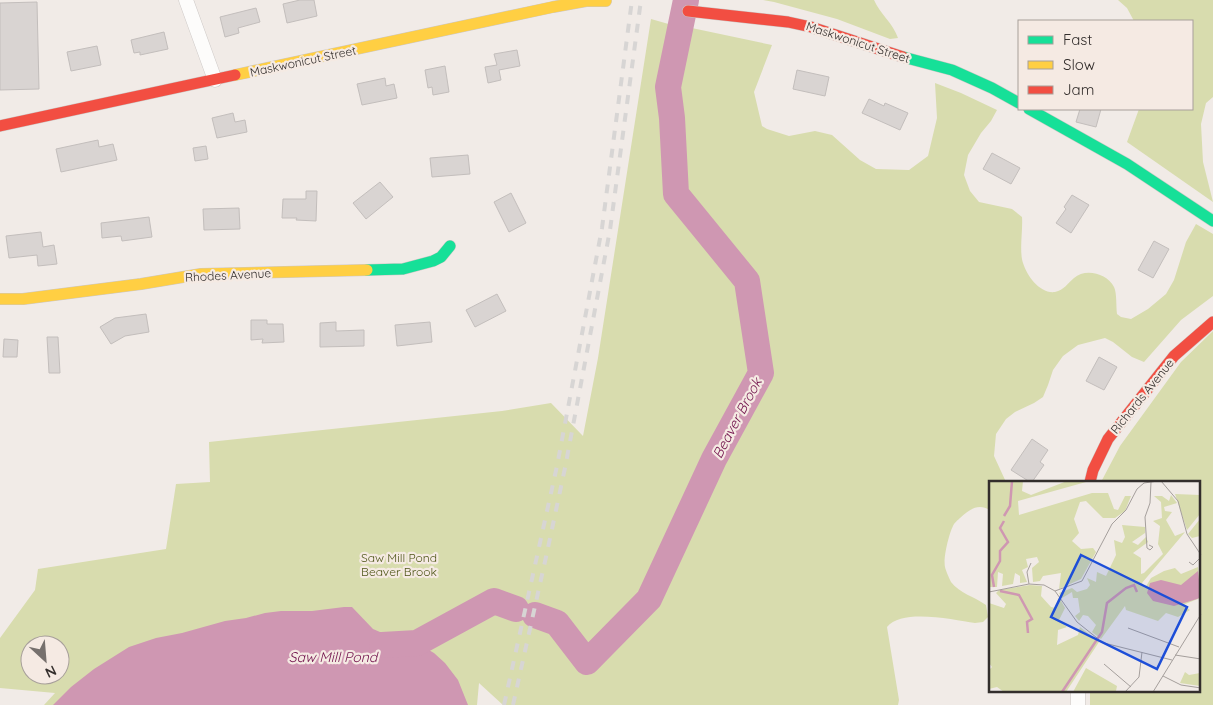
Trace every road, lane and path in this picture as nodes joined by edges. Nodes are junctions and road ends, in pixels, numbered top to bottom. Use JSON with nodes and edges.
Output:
{"nodes":[{"id":1,"x":186,"y":0,"type":"edge"},
{"id":2,"x":606,"y":1,"type":"edge"},
{"id":3,"x":688,"y":10,"type":"dead end"},
{"id":4,"x":215,"y":80,"type":"junction"},
{"id":5,"x":1018,"y":102,"type":"edge"},
{"id":6,"x":1031,"y":110,"type":"edge"},
{"id":7,"x":0,"y":126,"type":"edge"},
{"id":8,"x":1213,"y":221,"type":"edge"},
{"id":9,"x":450,"y":246,"type":"dead end"},
{"id":10,"x":0,"y":298,"type":"edge"},
{"id":11,"x":1213,"y":322,"type":"edge"},
{"id":12,"x":1090,"y":481,"type":"edge"},
{"id":13,"x":1078,"y":692,"type":"edge"},
{"id":14,"x":1078,"y":705,"type":"edge"}],
"edges":[{"from":1,"to":4,"type":"street"},
{"from":2,"to":4,"type":"street","name":"Maskwonicut Street"},
{"from":3,"to":5,"type":"street","name":"Maskwonicut Street"},
{"from":4,"to":7,"type":"street","name":"Maskwonicut Street"},
{"from":6,"to":8,"type":"street"},
{"from":9,"to":10,"type":"street","name":"Rhodes Avenue"},
{"from":11,"to":12,"type":"street","name":"Richards Avenue"},
{"from":13,"to":14,"type":"street"}]}
